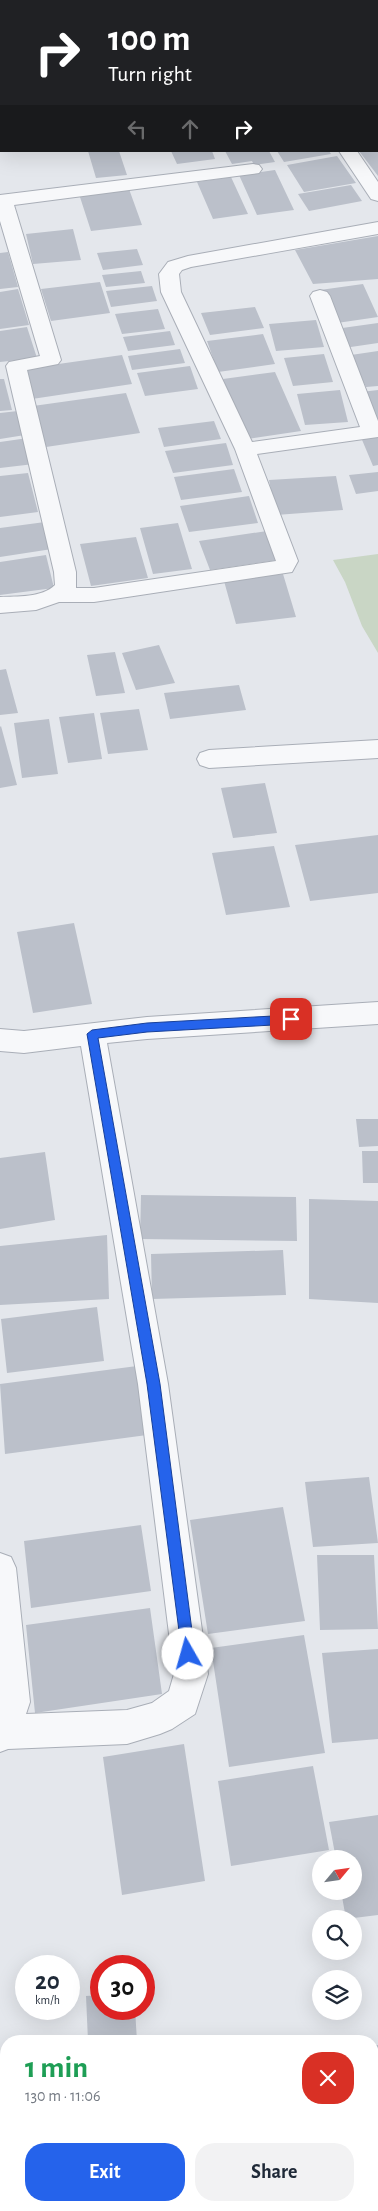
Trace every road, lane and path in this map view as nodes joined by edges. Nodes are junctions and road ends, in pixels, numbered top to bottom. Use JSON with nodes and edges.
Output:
{"nodes":[{"id":1,"x":349,"y":152,"type":"edge"},
{"id":2,"x":253,"y":169,"type":"dead end"},
{"id":3,"x":378,"y":195,"type":"edge"},
{"id":4,"x":1,"y":200,"type":"edge"},
{"id":5,"x":378,"y":228,"type":"edge"},
{"id":6,"x":320,"y":296,"type":"dead end"},
{"id":7,"x":375,"y":431,"type":"edge"},
{"id":8,"x":245,"y":449,"type":"junction"},
{"id":9,"x":58,"y":595,"type":"junction"},
{"id":10,"x":0,"y":606,"type":"edge"},
{"id":11,"x":378,"y":749,"type":"edge"},
{"id":12,"x":209,"y":759,"type":"dead end"},
{"id":13,"x":378,"y":1013,"type":"edge"},
{"id":14,"x":92,"y":1034,"type":"junction"},
{"id":15,"x":0,"y":1040,"type":"edge"},
{"id":16,"x":0,"y":1568,"type":"edge"},
{"id":17,"x":2,"y":1733,"type":"edge"}],
"edges":[{"from":1,"to":3,"type":"street"},
{"from":2,"to":4,"type":"street"},
{"from":4,"to":9,"type":"street"},
{"from":5,"to":8,"type":"street"},
{"from":6,"to":7,"type":"street"},
{"from":7,"to":8,"type":"street"},
{"from":8,"to":9,"type":"street"},
{"from":9,"to":10,"type":"street"},
{"from":11,"to":12,"type":"street"},
{"from":13,"to":14,"type":"street"},
{"from":14,"to":15,"type":"street"},
{"from":14,"to":17,"type":"street"},
{"from":16,"to":17,"type":"street"}]}
